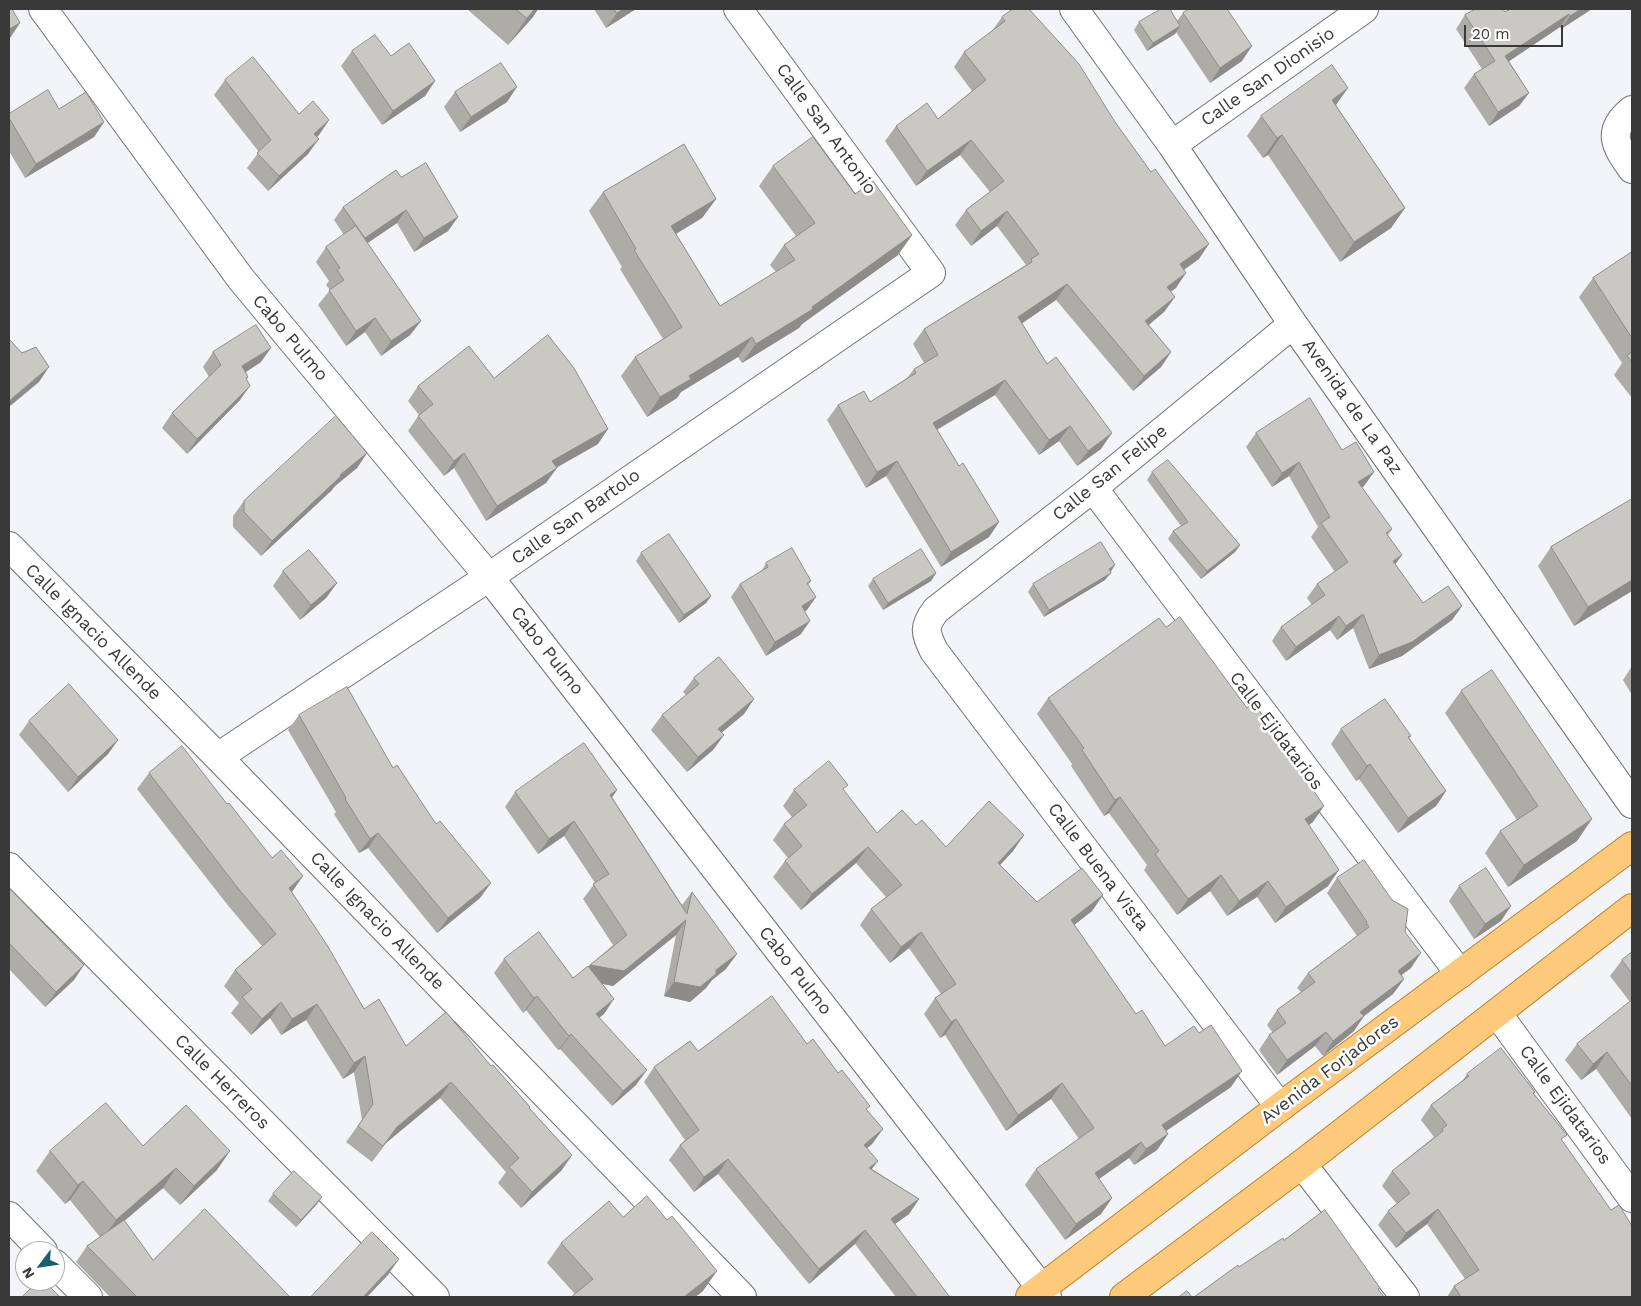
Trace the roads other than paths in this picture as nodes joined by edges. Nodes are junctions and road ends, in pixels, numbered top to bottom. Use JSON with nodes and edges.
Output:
{"nodes":[{"id":1,"x":42,"y":9,"type":"edge"},
{"id":2,"x":738,"y":9,"type":"edge"},
{"id":3,"x":1074,"y":9,"type":"edge"},
{"id":4,"x":1364,"y":9,"type":"edge"},
{"id":5,"x":1632,"y":110,"type":"edge"},
{"id":6,"x":1172,"y":145,"type":"junction"},
{"id":7,"x":1632,"y":169,"type":"edge"},
{"id":8,"x":931,"y":273,"type":"joint"},
{"id":9,"x":1292,"y":324,"type":"junction"},
{"id":10,"x":1093,"y":488,"type":"junction"},
{"id":11,"x":9,"y":546,"type":"edge"},
{"id":12,"x":490,"y":577,"type":"junction"},
{"id":13,"x":927,"y":622,"type":"joint"},
{"id":14,"x":218,"y":757,"type":"junction"},
{"id":15,"x":1632,"y":804,"type":"edge"},
{"id":16,"x":1632,"y":846,"type":"edge"},
{"id":17,"x":9,"y":867,"type":"edge"},
{"id":18,"x":1632,"y":908,"type":"edge"},
{"id":19,"x":1460,"y":974,"type":"junction"},
{"id":20,"x":1497,"y":1012,"type":"junction"},
{"id":21,"x":1280,"y":1107,"type":"junction"},
{"id":22,"x":1302,"y":1164,"type":"junction"},
{"id":23,"x":1632,"y":1198,"type":"edge"},
{"id":24,"x":9,"y":1216,"type":"edge"},
{"id":25,"x":33,"y":1241,"type":"edge"},
{"id":26,"x":65,"y":1274,"type":"edge"},
{"id":27,"x":1040,"y":1294,"type":"edge"},
{"id":28,"x":88,"y":1297,"type":"edge"},
{"id":29,"x":435,"y":1297,"type":"edge"},
{"id":30,"x":742,"y":1297,"type":"edge"},
{"id":31,"x":1124,"y":1297,"type":"edge"},
{"id":32,"x":1405,"y":1297,"type":"edge"}],
"edges":[{"from":1,"to":12,"type":"street","name":"Cabo Pulmo"},
{"from":2,"to":8,"type":"street","name":"Calle San Antonio"},
{"from":3,"to":6,"type":"street","name":"Avenida de La Paz"},
{"from":4,"to":6,"type":"street","name":"Calle San Dionisio"},
{"from":5,"to":7,"type":"street"},
{"from":6,"to":9,"type":"street","name":"Avenida de La Paz"},
{"from":8,"to":12,"type":"street","name":"Calle San Bartolo"},
{"from":9,"to":10,"type":"street","name":"Calle San Felipe"},
{"from":9,"to":15,"type":"street","name":"Avenida de La Paz"},
{"from":10,"to":13,"type":"street","name":"Calle San Felipe"},
{"from":10,"to":19,"type":"street","name":"Calle Ejidatarios"},
{"from":11,"to":14,"type":"street","name":"Calle Ignacio Allende"},
{"from":12,"to":14,"type":"street","name":"Calle San Bartolo"},
{"from":12,"to":27,"type":"street","name":"Cabo Pulmo"},
{"from":13,"to":21,"type":"street","name":"Calle Buena Vista"},
{"from":14,"to":30,"type":"street","name":"Calle Ignacio Allende"},
{"from":16,"to":19,"type":"main road","name":"Avenida Forjadores"},
{"from":17,"to":29,"type":"street","name":"Calle Herreros"},
{"from":18,"to":20,"type":"main road"},
{"from":19,"to":21,"type":"main road","name":"Avenida Forjadores"},
{"from":20,"to":22,"type":"main road"},
{"from":20,"to":23,"type":"street","name":"Calle Ejidatarios"},
{"from":21,"to":27,"type":"main road","name":"Avenida Forjadores"},
{"from":22,"to":31,"type":"main road"},
{"from":22,"to":32,"type":"street"},
{"from":24,"to":25,"type":"street"},
{"from":26,"to":28,"type":"street"}]}
